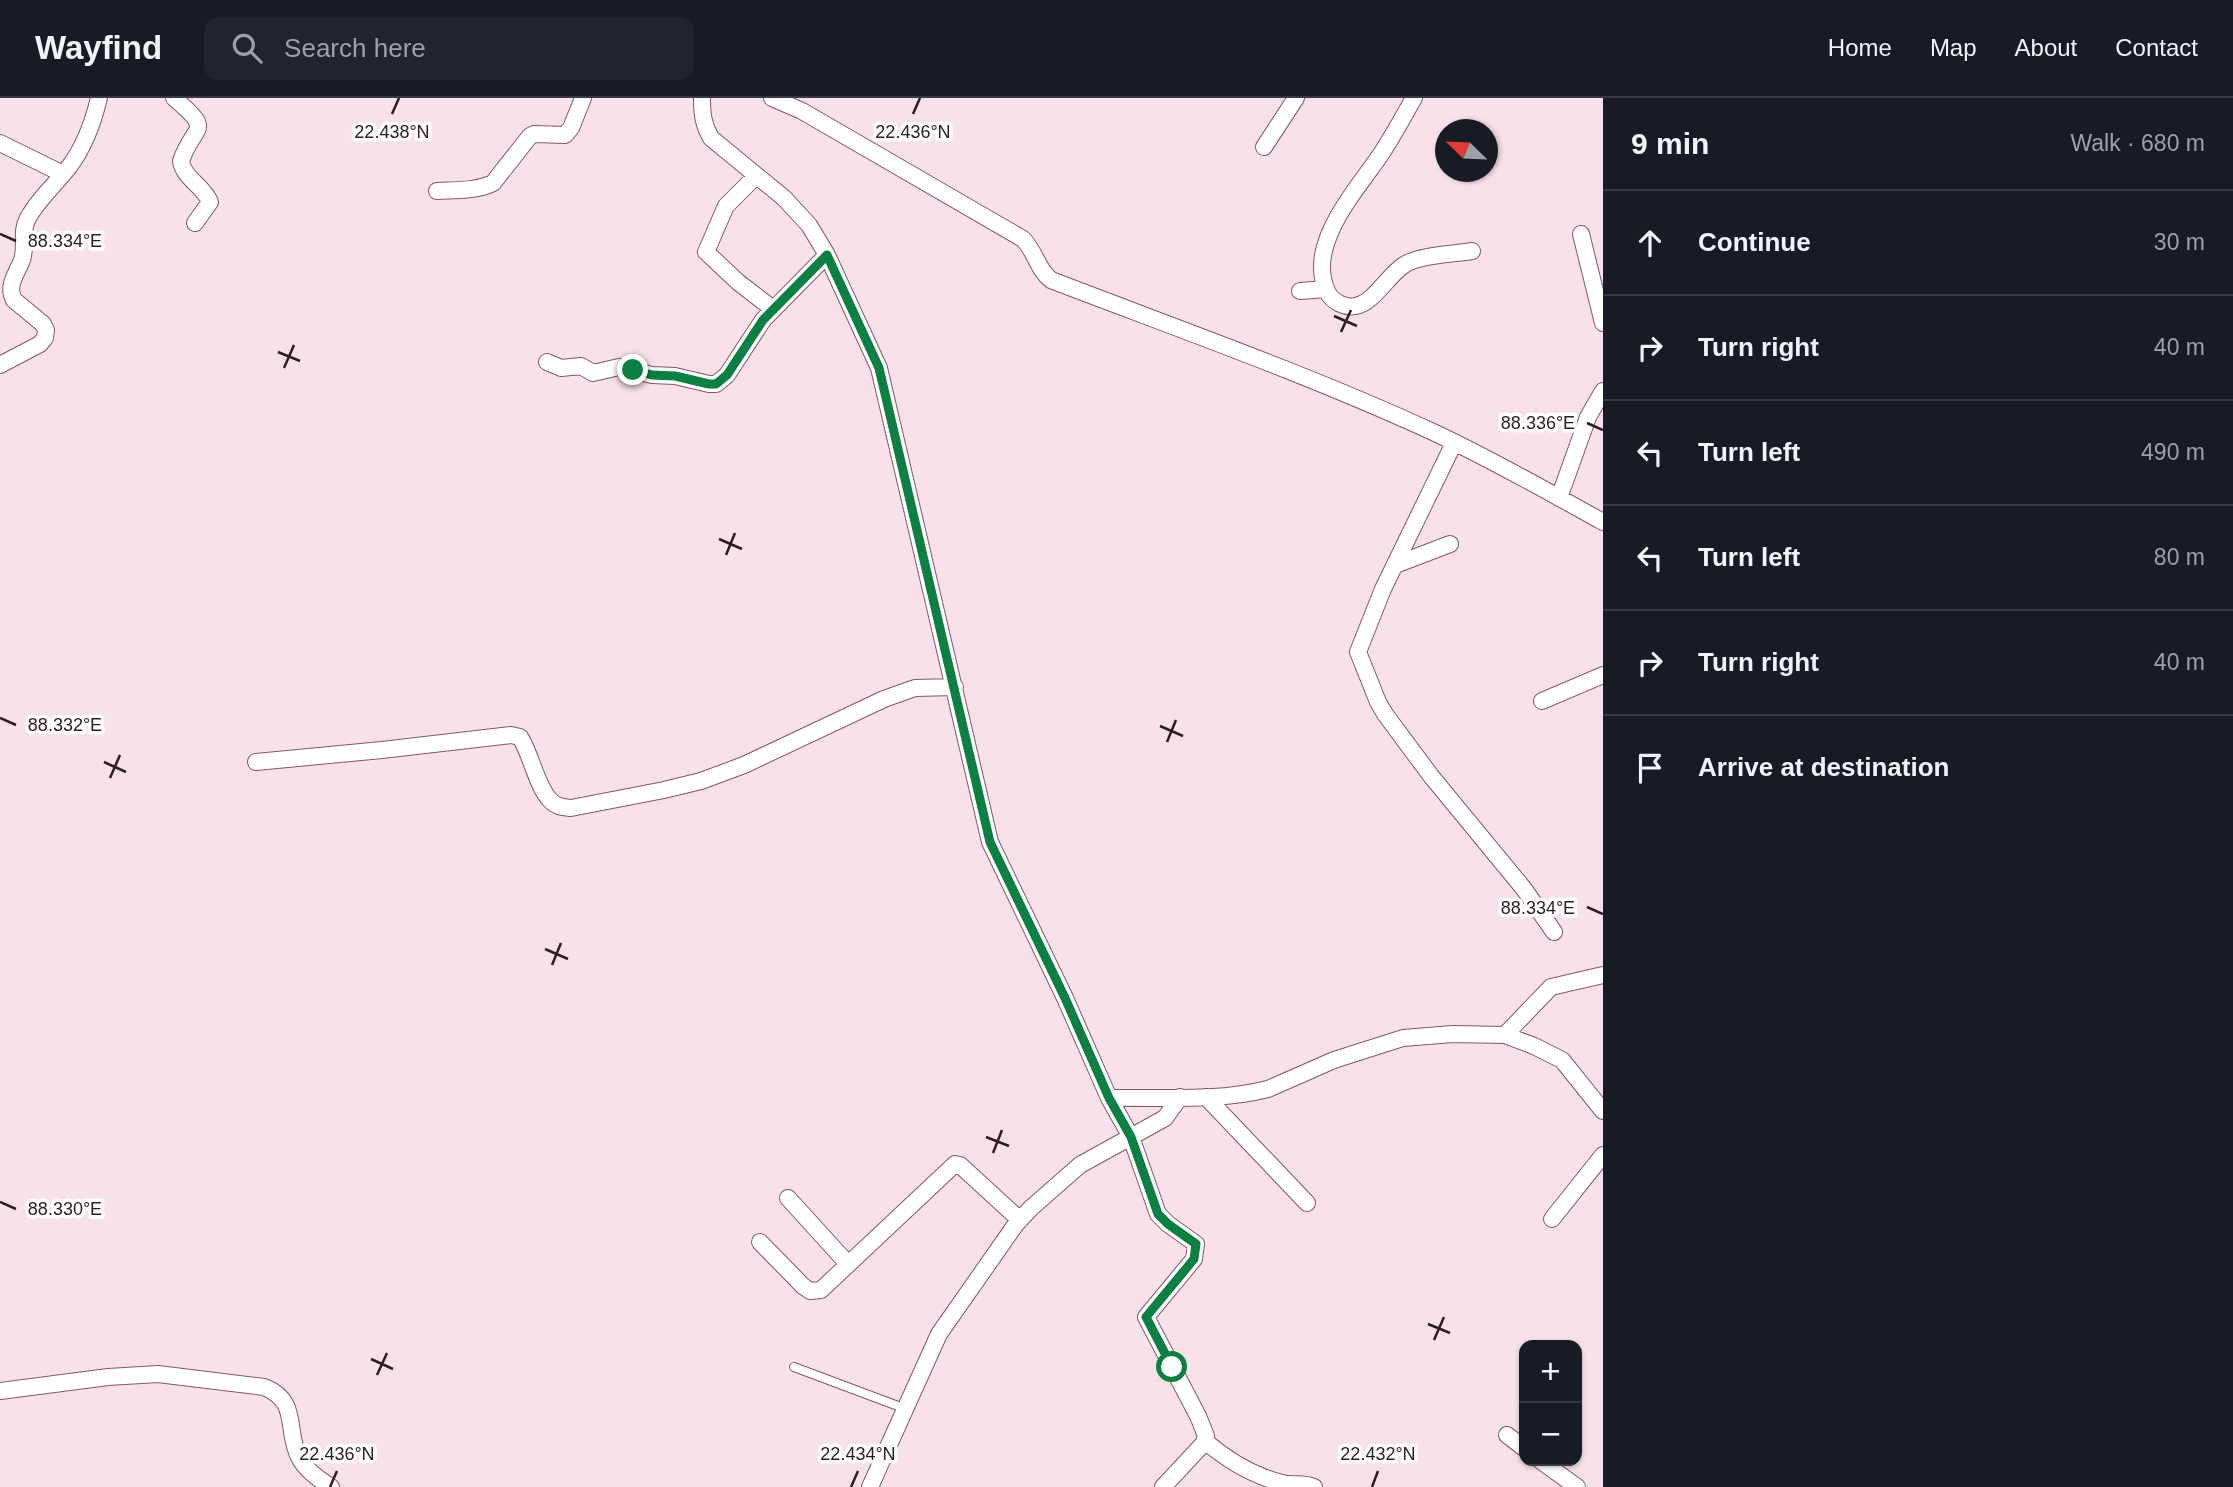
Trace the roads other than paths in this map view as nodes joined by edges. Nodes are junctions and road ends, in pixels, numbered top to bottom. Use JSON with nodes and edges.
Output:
{"nodes":[{"id":1,"x":99,"y":98,"type":"edge"},
{"id":2,"x":174,"y":98,"type":"edge"},
{"id":3,"x":583,"y":98,"type":"edge"},
{"id":4,"x":702,"y":98,"type":"edge"},
{"id":5,"x":772,"y":98,"type":"edge"},
{"id":6,"x":1296,"y":98,"type":"edge"},
{"id":7,"x":1414,"y":98,"type":"edge"},
{"id":8,"x":0,"y":143,"type":"edge"},
{"id":9,"x":1264,"y":147,"type":"dead end"},
{"id":10,"x":63,"y":174,"type":"junction"},
{"id":11,"x":756,"y":176,"type":"junction"},
{"id":12,"x":437,"y":191,"type":"dead end"},
{"id":13,"x":195,"y":223,"type":"dead end"},
{"id":14,"x":1581,"y":234,"type":"dead end"},
{"id":15,"x":1472,"y":251,"type":"dead end"},
{"id":16,"x":827,"y":255,"type":"junction"},
{"id":17,"x":1326,"y":289,"type":"junction"},
{"id":18,"x":1300,"y":291,"type":"dead end"},
{"id":19,"x":774,"y":309,"type":"junction"},
{"id":20,"x":1603,"y":323,"type":"edge"},
{"id":21,"x":547,"y":362,"type":"dead end"},
{"id":22,"x":0,"y":365,"type":"edge"},
{"id":23,"x":1603,"y":391,"type":"edge"},
{"id":24,"x":1454,"y":443,"type":"junction"},
{"id":25,"x":1559,"y":498,"type":"junction"},
{"id":26,"x":1603,"y":522,"type":"edge"},
{"id":27,"x":1450,"y":544,"type":"dead end"},
{"id":28,"x":1395,"y":565,"type":"junction"},
{"id":29,"x":1603,"y":675,"type":"edge"},
{"id":30,"x":955,"y":688,"type":"junction"},
{"id":31,"x":1542,"y":701,"type":"dead end"},
{"id":32,"x":256,"y":762,"type":"dead end"},
{"id":33,"x":1554,"y":932,"type":"dead end"},
{"id":34,"x":1603,"y":975,"type":"edge"},
{"id":35,"x":1505,"y":1035,"type":"junction"},
{"id":36,"x":1180,"y":1097,"type":"junction"},
{"id":37,"x":1206,"y":1097,"type":"junction"},
{"id":38,"x":1109,"y":1098,"type":"junction"},
{"id":39,"x":1603,"y":1111,"type":"edge"},
{"id":40,"x":1131,"y":1137,"type":"junction"},
{"id":41,"x":1603,"y":1155,"type":"edge"},
{"id":42,"x":788,"y":1198,"type":"dead end"},
{"id":43,"x":1307,"y":1203,"type":"dead end"},
{"id":44,"x":1552,"y":1219,"type":"dead end"},
{"id":45,"x":1020,"y":1220,"type":"junction"},
{"id":46,"x":760,"y":1242,"type":"dead end"},
{"id":47,"x":848,"y":1264,"type":"junction"},
{"id":48,"x":794,"y":1367,"type":"dead end"},
{"id":49,"x":0,"y":1391,"type":"edge"},
{"id":50,"x":906,"y":1409,"type":"junction"},
{"id":51,"x":1507,"y":1436,"type":"dead end"},
{"id":52,"x":1205,"y":1441,"type":"junction"},
{"id":53,"x":1519,"y":1444,"type":"edge"},
{"id":54,"x":1548,"y":1466,"type":"edge"},
{"id":55,"x":317,"y":1477,"type":"junction"},
{"id":56,"x":302,"y":1487,"type":"edge"},
{"id":57,"x":331,"y":1487,"type":"edge"},
{"id":58,"x":870,"y":1487,"type":"edge"},
{"id":59,"x":1163,"y":1487,"type":"edge"},
{"id":60,"x":1314,"y":1487,"type":"edge"},
{"id":61,"x":1577,"y":1487,"type":"edge"}],
"edges":[{"from":1,"to":10,"type":"street"},
{"from":2,"to":13,"type":"street"},
{"from":3,"to":12,"type":"street"},
{"from":4,"to":11,"type":"street"},
{"from":5,"to":24,"type":"street"},
{"from":6,"to":9,"type":"street"},
{"from":7,"to":17,"type":"street"},
{"from":8,"to":10,"type":"street"},
{"from":10,"to":22,"type":"street"},
{"from":11,"to":16,"type":"street"},
{"from":11,"to":19,"type":"street"},
{"from":14,"to":20,"type":"street"},
{"from":15,"to":17,"type":"street"},
{"from":16,"to":19,"type":"street"},
{"from":16,"to":30,"type":"street"},
{"from":17,"to":18,"type":"street"},
{"from":19,"to":21,"type":"street"},
{"from":23,"to":25,"type":"street"},
{"from":24,"to":25,"type":"street"},
{"from":24,"to":28,"type":"street"},
{"from":25,"to":26,"type":"street"},
{"from":27,"to":28,"type":"street"},
{"from":28,"to":33,"type":"street"},
{"from":29,"to":31,"type":"street"},
{"from":30,"to":32,"type":"street"},
{"from":30,"to":38,"type":"street"},
{"from":34,"to":35,"type":"street"},
{"from":35,"to":37,"type":"street"},
{"from":35,"to":39,"type":"street"},
{"from":36,"to":37,"type":"street"},
{"from":36,"to":38,"type":"street"},
{"from":36,"to":40,"type":"street"},
{"from":37,"to":43,"type":"street"},
{"from":38,"to":40,"type":"street"},
{"from":40,"to":45,"type":"street"},
{"from":40,"to":52,"type":"street"},
{"from":41,"to":44,"type":"street"},
{"from":42,"to":47,"type":"street"},
{"from":45,"to":47,"type":"street"},
{"from":45,"to":50,"type":"street"},
{"from":46,"to":47,"type":"street"},
{"from":48,"to":50,"type":"lane"},
{"from":49,"to":55,"type":"street"},
{"from":50,"to":58,"type":"street"},
{"from":51,"to":53,"type":"street"},
{"from":52,"to":59,"type":"street"},
{"from":52,"to":60,"type":"street"},
{"from":54,"to":61,"type":"street"},
{"from":55,"to":56,"type":"street"},
{"from":55,"to":57,"type":"street"}]}
